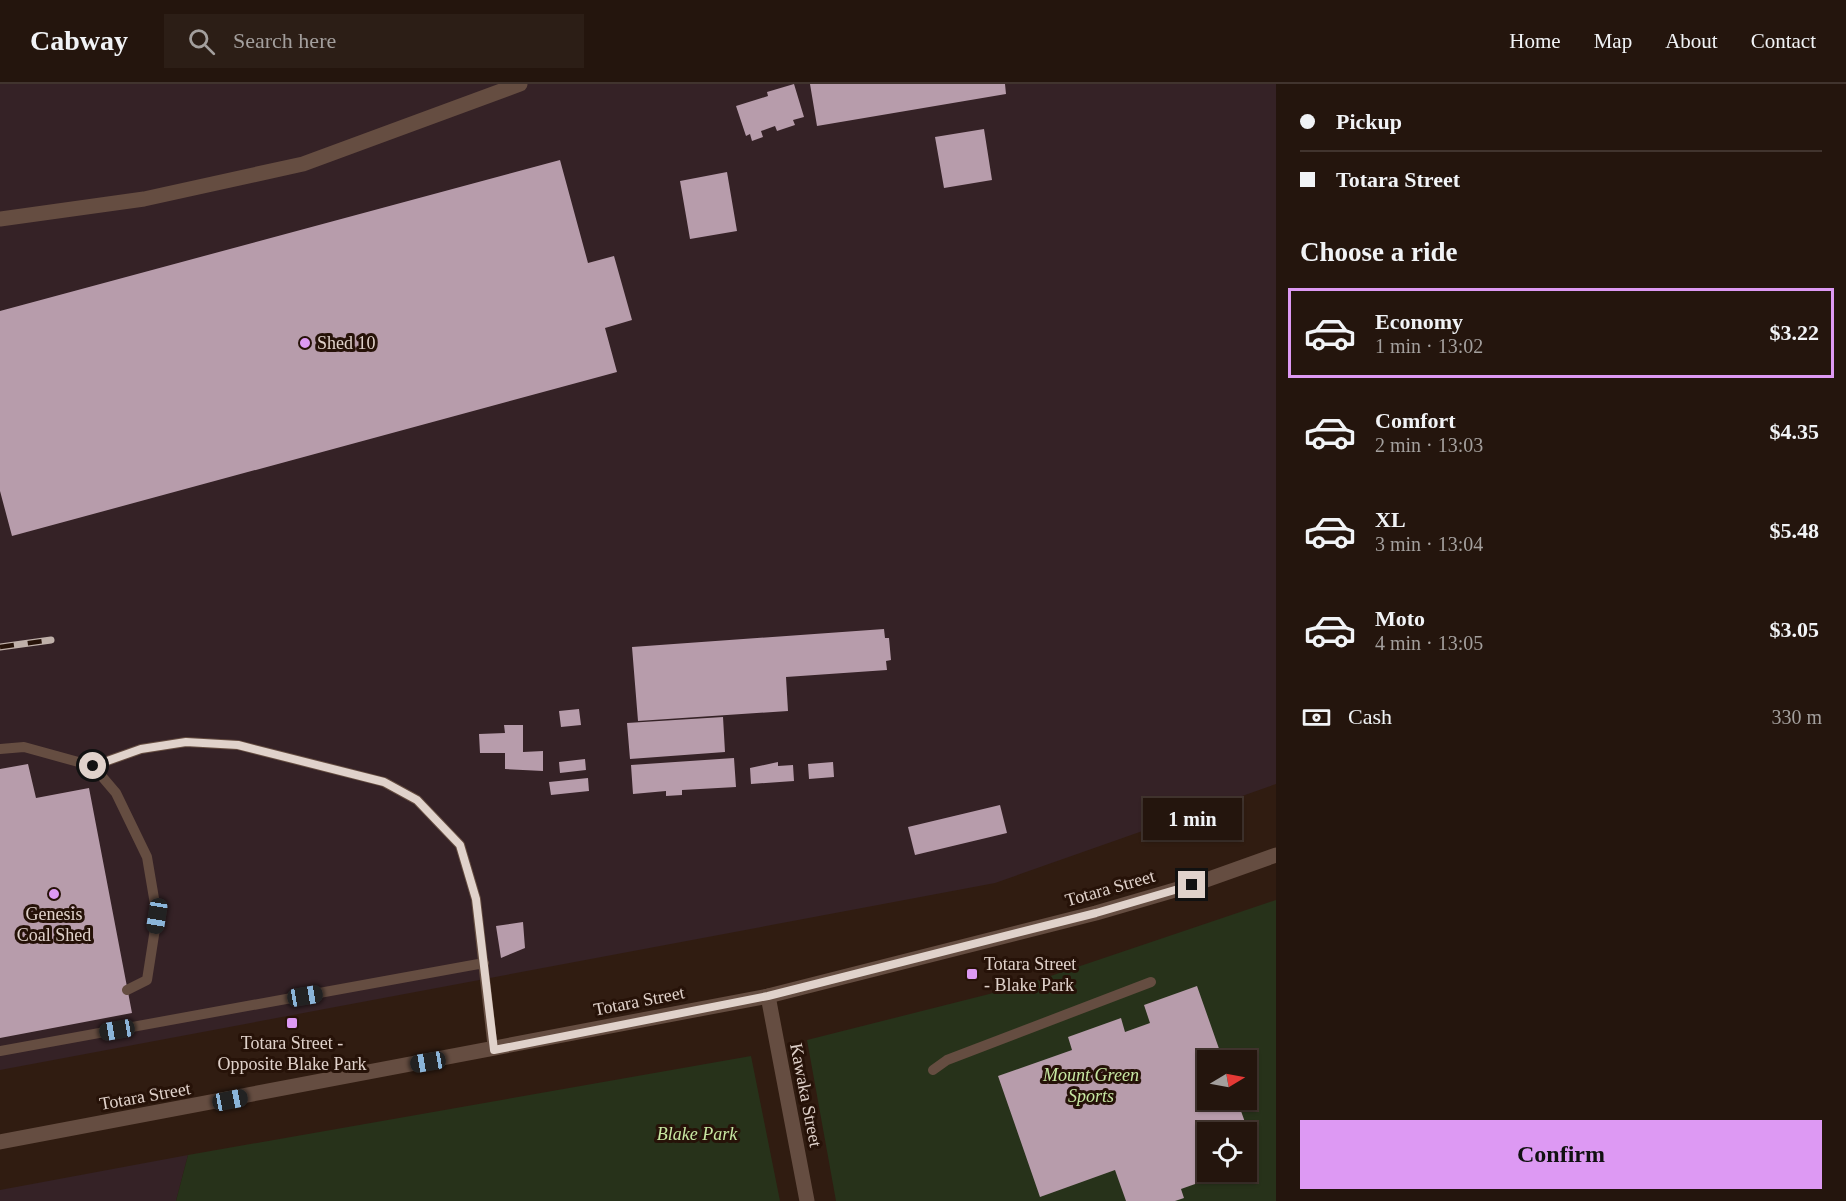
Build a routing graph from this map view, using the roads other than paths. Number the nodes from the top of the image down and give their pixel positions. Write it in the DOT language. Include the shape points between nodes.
graph roads {
  1 [pos="520,84"];
  2 [pos="0,219"];
  3 [pos="0,749"];
  4 [pos="93,766"];
  5 [pos="1276,855"];
  6 [pos="484,963"];
  7 [pos="1151,982"];
  8 [pos="127,990"];
  9 [pos="768,996"];
  10 [pos="494,1050"];
  11 [pos="0,1051"];
  12 [pos="933,1070"];
  13 [pos="0,1142"];
  14 [pos="807,1201"];
  1 -- 2 [label="main road" via="303,164 144,199"];
  3 -- 4 [label="lane" via="24,747"];
  4 -- 6 [label="lane" via="141,749 186,742 238,745 384,782 417,800 460,845 476,899"];
  4 -- 8 [label="lane" via="116,793 147,857 157,916 147,980"];
  5 -- 9 [label="main road, Totara Street" via="1096,913"];
  6 -- 10 [label="lane"];
  6 -- 11 [label="lane"];
  7 -- 12 [label="lane" via="947,1060"];
  9 -- 10 [label="main road, Totara Street"];
  9 -- 14 [label="main road, Kawaka Street"];
  10 -- 13 [label="main road, Totara Street"];
}
